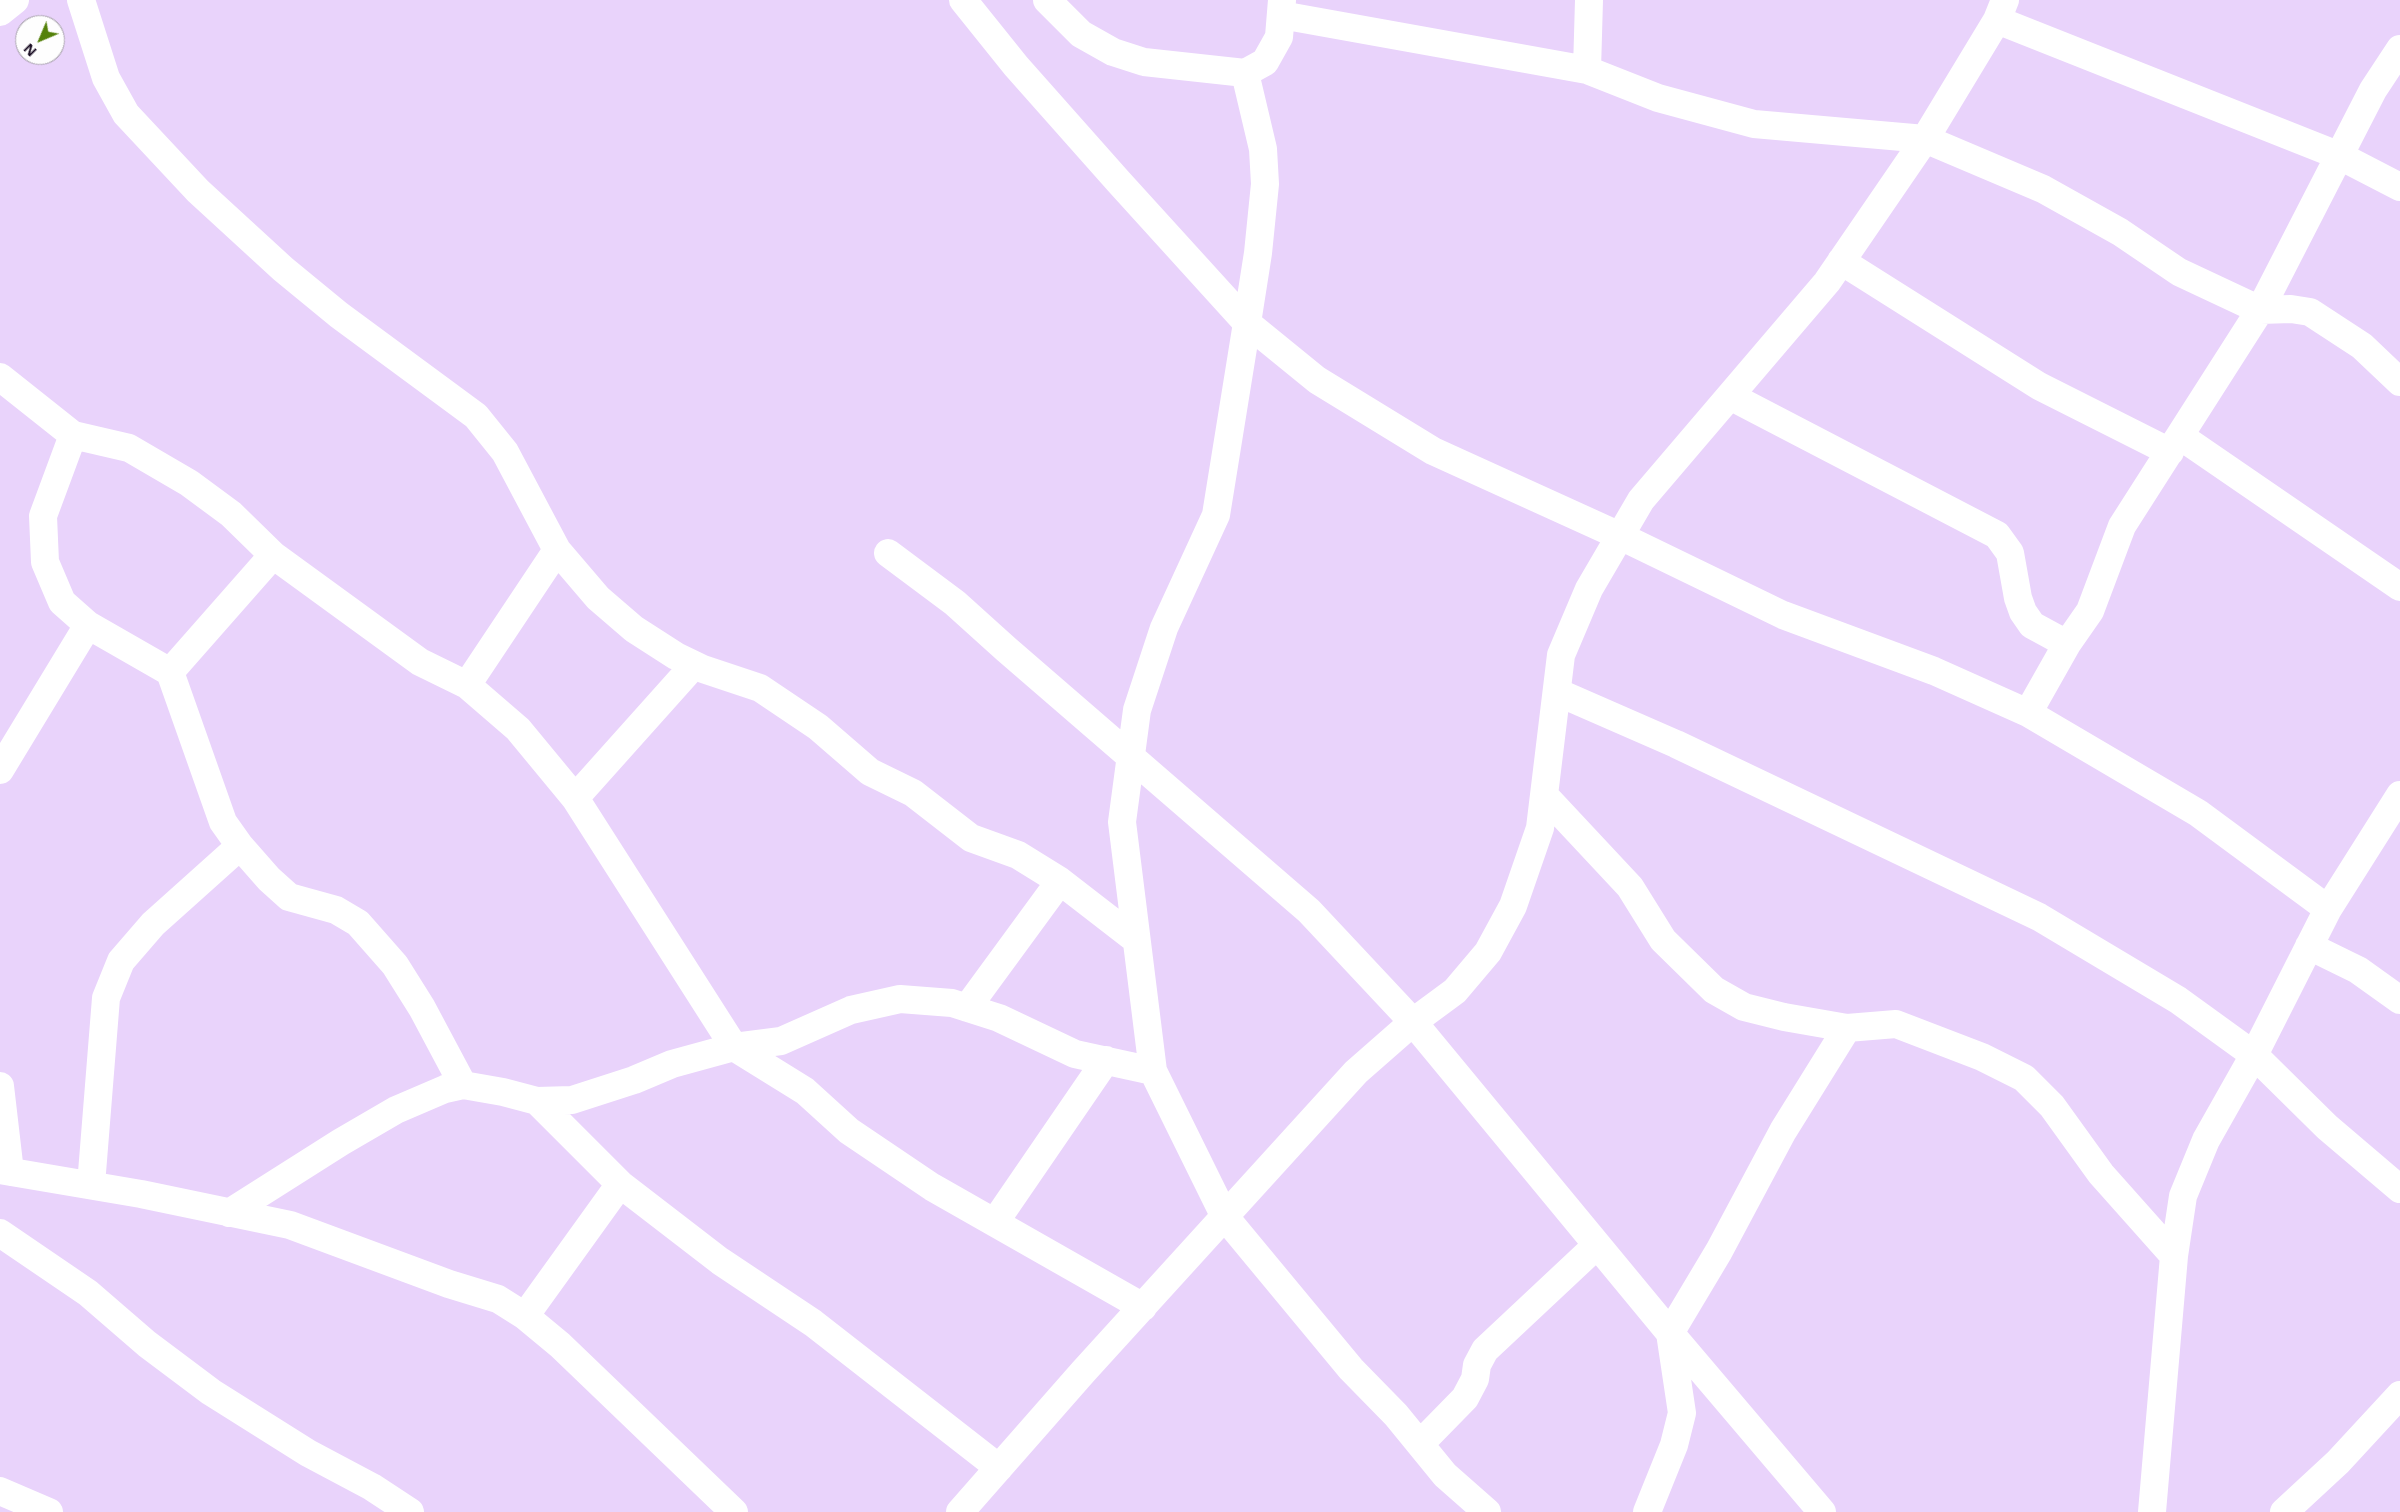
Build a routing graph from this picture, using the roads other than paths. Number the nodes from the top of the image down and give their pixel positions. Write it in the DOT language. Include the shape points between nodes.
graph roads {
  1 [pos="15,0"];
  2 [pos="81,0"];
  3 [pos="963,0"];
  4 [pos="1047,0"];
  5 [pos="1589,0"];
  6 [pos="1281,7"];
  7 [pos="1998,7"];
  8 [pos="0,12"];
  9 [pos="2400,49"];
  10 [pos="1587,70"];
  11 [pos="1245,73"];
  12 [pos="1925,139"];
  13 [pos="2340,156"];
  14 [pos="2400,187"];
  15 [pos="1841,261"];
  16 [pos="2260,310"];
  17 [pos="1247,323"];
  18 [pos="0,376"];
  19 [pos="2400,382"];
  20 [pos="1730,396"];
  21 [pos="73,434"];
  22 [pos="2175,444"];
  23 [pos="1620,536"];
  24 [pos="557,550"];
  25 [pos="888,553"];
  26 [pos="273,556"];
  27 [pos="2400,586"];
  28 [pos="88,626"];
  29 [pos="2068,644"];
  30 [pos="694,665"];
  31 [pos="170,672"];
  32 [pos="467,685"];
  33 [pos="1557,692"];
  34 [pos="2028,713"];
  35 [pos="1131,755"];
  36 [pos="0,770"];
  37 [pos="1544,795"];
  38 [pos="2400,795"];
  39 [pos="575,798"];
  40 [pos="240,846"];
  41 [pos="1060,880"];
  42 [pos="2328,909"];
  43 [pos="1135,939"];
  44 [pos="2309,946"];
  45 [pos="2400,1000"];
  46 [pos="967,1008"];
  47 [pos="1413,1022"];
  48 [pos="1847,1028"];
  49 [pos="734,1048"];
  50 [pos="2254,1054"];
  51 [pos="1106,1060"];
  52 [pos="1153,1071"];
  53 [pos="463,1085"];
  54 [pos="0,1086"];
  55 [pos="537,1101"];
  56 [pos="5,1171"];
  57 [pos="620,1184"];
  58 [pos="91,1185"];
  59 [pos="2400,1190"];
  60 [pos="229,1212"];
  61 [pos="1224,1217"];
  62 [pos="995,1222"];
  63 [pos="0,1233"];
  64 [pos="1598,1245"];
  65 [pos="2174,1256"];
  66 [pos="1143,1307"];
  67 [pos="525,1316"];
  68 [pos="1670,1333"];
  69 [pos="2400,1395"];
  70 [pos="1420,1444"];
  71 [pos="999,1468"];
  72 [pos="0,1492"];
  73 [pos="49,1512"];
  74 [pos="410,1512"];
  75 [pos="734,1512"];
  76 [pos="960,1512"];
  77 [pos="1487,1512"];
  78 [pos="1647,1512"];
  79 [pos="1822,1512"];
  80 [pos="2152,1512"];
  81 [pos="2284,1512"];
  1 -- 8 [label="street"];
  2 -- 24 [label="street" via="106,78 126,114 198,191 283,269 339,315 476,416 505,452"];
  3 -- 17 [label="street" via="1016,66"];
  4 -- 11 [label="street" via="1082,34 1113,52 1144,62"];
  5 -- 10 [label="street"];
  6 -- 10 [label="street"];
  6 -- 11 [label="street" via="1279,37 1265,62"];
  7 -- 12 [label="street"];
  7 -- 13 [label="street"];
  9 -- 13 [label="street" via="2373,90"];
  10 -- 12 [label="street" via="1658,98 1754,124"];
  11 -- 17 [label="street" via="1263,150 1265,184"];
  12 -- 15 [label="street"];
  12 -- 16 [label="street" via="2042,189 2120,232 2179,272"];
  13 -- 14 [label="street"];
  13 -- 16 [label="street"];
  15 -- 20 [label="street" via="1827,282"];
  15 -- 22 [label="street" via="2039,386"];
  16 -- 19 [label="street" via="2310,312 2362,346"];
  16 -- 22 [label="street"];
  17 -- 23 [label="street" via="1317,380 1432,451"];
  17 -- 35 [label="street" via="1216,515 1164,628 1137,710"];
  18 -- 21 [label="street"];
  20 -- 23 [label="street" via="1640,500"];
  20 -- 29 [label="street" via="1996,535 2010,553 2023,612 2032,625"];
  21 -- 26 [label="street" via="129,448 189,483 231,514"];
  21 -- 28 [label="street" via="43,516 44,562 62,602"];
  22 -- 27 [label="street"];
  22 -- 29 [label="street" via="2122,526 2090,611"];
  23 -- 33 [label="street" via="1589,589 1561,656"];
  23 -- 34 [label="street" via="1783,615 1934,671"];
  24 -- 30 [label="street" via="598,598 634,629"];
  24 -- 32 [label="street"];
  25 -- 35 [label="street" via="955,602"];
  26 -- 31 [label="street"];
  26 -- 32 [label="street" via="420,662"];
  28 -- 31 [label="street"];
  28 -- 36 [label="street"];
  29 -- 34 [label="street"];
  30 -- 39 [label="street"];
  30 -- 41 [label="street" via="760,688 818,727 870,772 913,794 971,838 1018,855"];
  31 -- 40 [label="street" via="223,822"];
  32 -- 39 [label="street" via="518,729"];
  33 -- 37 [label="street"];
  33 -- 50 [label="street" via="1676,744 2038,917 2178,1000"];
  34 -- 42 [label="street" via="2198,813"];
  35 -- 43 [label="street" via="1122,822"];
  35 -- 47 [label="street" via="1309,911"];
  37 -- 47 [label="street" via="1540,828 1513,906 1488,952 1455,990"];
  37 -- 48 [label="street" via="1630,887 1663,940 1714,990 1744,1008"];
  38 -- 42 [label="street"];
  39 -- 49 [label="street"];
  40 -- 53 [label="street" via="289,897 336,910 358,923 395,965"];
  40 -- 58 [label="street" via="153,924 121,961 106,998"];
  41 -- 43 [label="street"];
  41 -- 46 [label="street"];
  42 -- 44 [label="street"];
  43 -- 52 [label="street"];
  44 -- 45 [label="street" via="2358,970"];
  44 -- 50 [label="street"];
  46 -- 49 [label="street" via="952,1003 900,999 851,1010 781,1040"];
  46 -- 51 [label="street" via="999,1018 1075,1054"];
  47 -- 61 [label="street" via="1356,1072"];
  47 -- 64 [label="street"];
  48 -- 65 [label="street" via="1896,1024 1982,1057 2024,1078 2052,1106 2101,1174"];
  48 -- 68 [label="street" via="1783,1131 1719,1251"];
  49 -- 55 [label="street" via="672,1064 572,1100"];
  49 -- 62 [label="street" via="805,1090 849,1131 932,1187"];
  50 -- 59 [label="street" via="2327,1127"];
  50 -- 65 [label="street" via="2206,1140 2183,1196"];
  51 -- 52 [label="street"];
  51 -- 62 [label="street"];
  52 -- 61 [label="street"];
  53 -- 55 [label="street"];
  53 -- 60 [label="street" via="445,1089 396,1110"];
  54 -- 56 [label="street"];
  55 -- 57 [label="street"];
  56 -- 58 [label="street"];
  57 -- 67 [label="street"];
  57 -- 71 [label="street" via="720,1261 813,1323"];
  58 -- 60 [label="street"];
  60 -- 67 [label="street" via="290,1225 498,1299"];
  61 -- 66 [label="street"];
  61 -- 70 [label="street" via="1350,1369"];
  62 -- 66 [label="street"];
  63 -- 74 [label="street" via="88,1292 147,1344 211,1392"];
  64 -- 68 [label="street"];
  64 -- 70 [label="street" via="1485,1350 1465,1398"];
  65 -- 80 [label="street"];
  66 -- 71 [label="street"];
  67 -- 75 [label="street" via="560,1345"];
  68 -- 78 [label="street" via="1682,1413 1674,1444"];
  68 -- 79 [label="street"];
  69 -- 81 [label="street" via="2338,1462"];
  70 -- 77 [label="street" via="1445,1475"];
  71 -- 76 [label="street"];
  72 -- 73 [label="street"];
}
